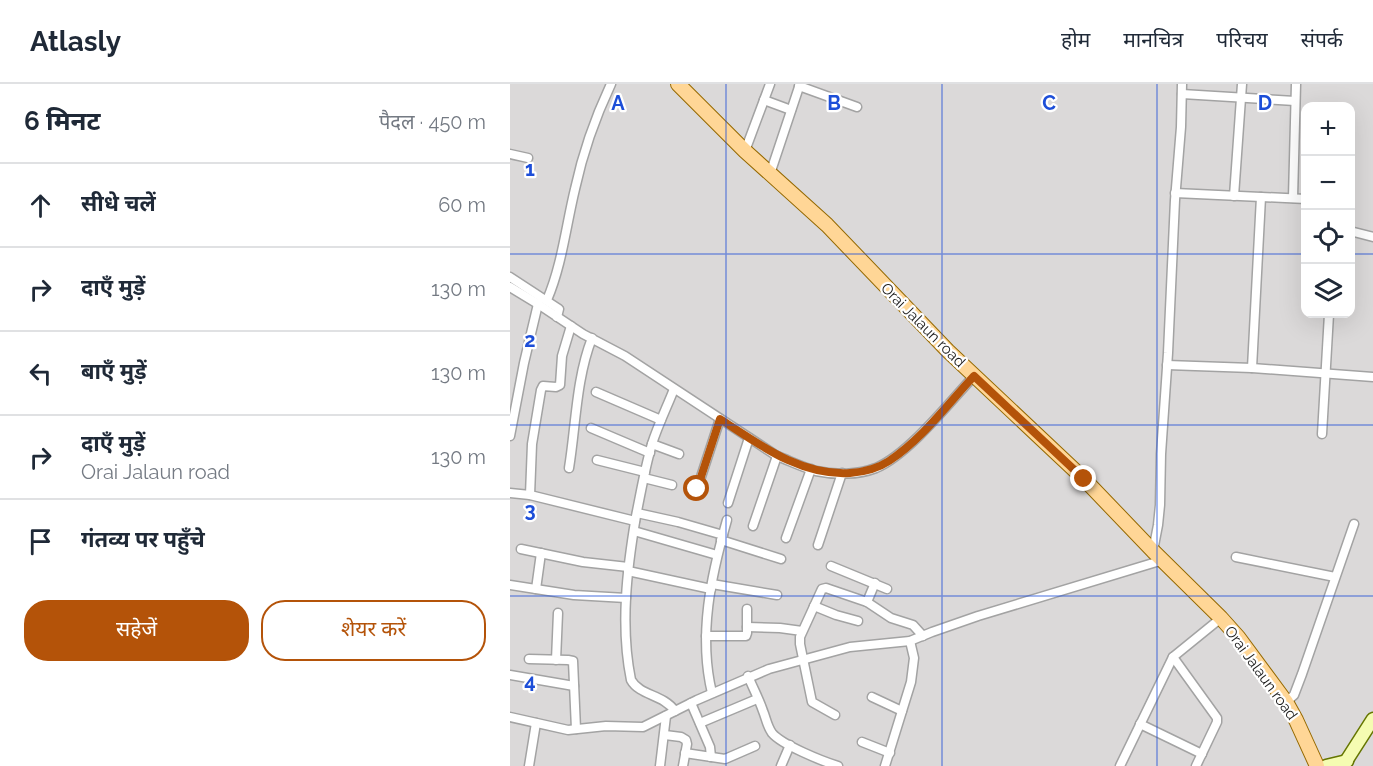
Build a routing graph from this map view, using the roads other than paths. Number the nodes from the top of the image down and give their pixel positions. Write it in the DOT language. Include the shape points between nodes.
graph roads {
  1 [pos="611,84"];
  2 [pos="678,84"];
  3 [pos="770,84"];
  4 [pos="1182,84"];
  5 [pos="1242,84"];
  6 [pos="1296,84"];
  7 [pos="800,85"];
  8 [pos="1182,94"];
  9 [pos="1241,97"];
  10 [pos="764,100"];
  11 [pos="1295,101"];
  12 [pos="857,107"];
  13 [pos="791,110"];
  14 [pos="745,151"];
  15 [pos="510,154"];
  16 [pos="528,158"];
  17 [pos="770,174"];
  18 [pos="1175,193"];
  19 [pos="1234,196"];
  20 [pos="1261,197"];
  21 [pos="1293,198"];
  22 [pos="1301,199"];
  23 [pos="1355,232"];
  24 [pos="1373,237"];
  25 [pos="510,277"];
  26 [pos="510,287"];
  27 [pos="547,300"];
  28 [pos="537,304"];
  29 [pos="559,313"];
  30 [pos="1329,318"];
  31 [pos="572,326"];
  32 [pos="592,338"];
  33 [pos="1167,365"];
  34 [pos="1252,368"];
  35 [pos="1326,373"];
  36 [pos="974,376"];
  37 [pos="1373,377"];
  38 [pos="674,389"];
  39 [pos="596,392"];
  40 [pos="720,419"];
  41 [pos="661,420"];
  42 [pos="591,428"];
  43 [pos="1322,434"];
  44 [pos="510,436"];
  45 [pos="749,438"];
  46 [pos="651,449"];
  47 [pos="679,454"];
  48 [pos="777,456"];
  49 [pos="597,460"];
  50 [pos="569,468"];
  51 [pos="811,469"];
  52 [pos="842,473"];
  53 [pos="645,475"];
  54 [pos="672,485"];
  55 [pos="697,489"];
  56 [pos="510,493"];
  57 [pos="530,495"];
  58 [pos="728,503"];
  59 [pos="636,517"];
  60 [pos="727,520"];
  61 [pos="1354,524"];
  62 [pos="753,526"];
  63 [pos="634,531"];
  64 [pos="722,538"];
  65 [pos="786,538"];
  66 [pos="819,545"];
  67 [pos="521,549"];
  68 [pos="541,553"];
  69 [pos="717,555"];
  70 [pos="1158,555"];
  71 [pos="1236,557"];
  72 [pos="781,559"];
  73 [pos="831,566"];
  74 [pos="628,569"];
  75 [pos="1335,577"];
  76 [pos="875,583"];
  77 [pos="510,585"];
  78 [pos="711,586"];
  79 [pos="536,589"];
  80 [pos="887,589"];
  81 [pos="777,595"];
  82 [pos="626,598"];
  83 [pos="867,602"];
  84 [pos="814,606"];
  85 [pos="747,609"];
  86 [pos="558,613"];
  87 [pos="1221,618"];
  88 [pos="858,621"];
  89 [pos="747,627"];
  90 [pos="802,631"];
  91 [pos="706,636"];
  92 [pos="923,636"];
  93 [pos="910,641"];
  94 [pos="1173,657"];
  95 [pos="529,659"];
  96 [pos="803,659"];
  97 [pos="556,660"];
  98 [pos="510,675"];
  99 [pos="748,676"];
  100 [pos="574,686"];
  101 [pos="712,693"];
  102 [pos="872,697"];
  103 [pos="758,699"];
  104 [pos="1286,702"];
  105 [pos="691,703"];
  106 [pos="675,711"];
  107 [pos="903,711"];
  108 [pos="835,715"];
  109 [pos="666,716"];
  110 [pos="510,717"];
  111 [pos="1373,719"];
  112 [pos="536,723"];
  113 [pos="700,723"];
  114 [pos="1140,724"];
  115 [pos="576,729"];
  116 [pos="665,735"];
  117 [pos="862,742"];
  118 [pos="790,745"];
  119 [pos="755,746"];
  120 [pos="685,753"];
  121 [pos="890,753"];
  122 [pos="1202,754"];
  123 [pos="711,757"];
  124 [pos="725,762"];
  125 [pos="1345,763"];
  126 [pos="529,766"];
  127 [pos="660,766"];
  128 [pos="683,766"];
  129 [pos="782,766"];
  130 [pos="838,766"];
  131 [pos="885,766"];
  132 [pos="1120,766"];
  133 [pos="1196,766"];
  134 [pos="1317,766"];
  135 [pos="1326,766"];
  1 -- 27 [label="street" via="584,153"];
  2 -- 14 [label="main road, Orai Jalaun road"];
  3 -- 10 [label="street"];
  4 -- 8 [label="street"];
  5 -- 9 [label="street"];
  6 -- 11 [label="street"];
  7 -- 12 [label="street"];
  7 -- 13 [label="street"];
  8 -- 9 [label="street"];
  8 -- 18 [label="street"];
  9 -- 11 [label="street"];
  9 -- 19 [label="street"];
  10 -- 13 [label="street"];
  10 -- 14 [label="street"];
  11 -- 21 [label="street"];
  13 -- 17 [label="street"];
  14 -- 17 [label="main road, Orai Jalaun road"];
  15 -- 16 [label="street"];
  17 -- 36 [label="main road, Orai Jalaun road" via="826,225"];
  18 -- 19 [label="street"];
  18 -- 33 [label="street"];
  19 -- 20 [label="street"];
  20 -- 21 [label="street"];
  20 -- 34 [label="street"];
  21 -- 22 [label="street"];
  23 -- 24 [label="street"];
  25 -- 27 [label="street"];
  26 -- 28 [label="street"];
  27 -- 29 [label="street"];
  28 -- 29 [label="street"];
  28 -- 44 [label="street"];
  29 -- 31 [label="street"];
  30 -- 35 [label="street"];
  31 -- 32 [label="street"];
  31 -- 57 [label="street" via="562,356 560,385 543,386 541,390 532,444"];
  32 -- 38 [label="street"];
  32 -- 50 [label="street" via="582,370"];
  33 -- 34 [label="street"];
  33 -- 70 [label="street"];
  34 -- 35 [label="street"];
  35 -- 37 [label="street"];
  35 -- 43 [label="street"];
  36 -- 52 [label="street" via="929,426 889,461 876,468"];
  36 -- 70 [label="main road, Orai Jalaun road"];
  38 -- 40 [label="street"];
  38 -- 41 [label="street"];
  39 -- 41 [label="street"];
  40 -- 45 [label="street"];
  40 -- 55 [label="street"];
  41 -- 46 [label="street"];
  42 -- 46 [label="street"];
  45 -- 48 [label="street"];
  45 -- 58 [label="street"];
  46 -- 47 [label="street"];
  46 -- 53 [label="street"];
  48 -- 51 [label="street"];
  48 -- 62 [label="street"];
  49 -- 53 [label="street"];
  51 -- 52 [label="street"];
  51 -- 65 [label="street"];
  52 -- 66 [label="street"];
  53 -- 54 [label="street"];
  53 -- 59 [label="street"];
  56 -- 57 [label="street"];
  57 -- 59 [label="street"];
  59 -- 63 [label="street"];
  59 -- 64 [label="street" via="678,522"];
  60 -- 64 [label="street"];
  61 -- 75 [label="street"];
  63 -- 69 [label="street"];
  63 -- 74 [label="street"];
  64 -- 69 [label="street"];
  64 -- 72 [label="street"];
  67 -- 68 [label="street"];
  68 -- 74 [label="street"];
  68 -- 79 [label="street"];
  69 -- 78 [label="street"];
  70 -- 87 [label="main road, Orai Jalaun road"];
  70 -- 92 [label="street"];
  71 -- 75 [label="street"];
  73 -- 76 [label="street"];
  74 -- 78 [label="street"];
  74 -- 82 [label="street"];
  75 -- 104 [label="street" via="1302,674"];
  76 -- 80 [label="street"];
  76 -- 83 [label="street"];
  77 -- 79 [label="street"];
  78 -- 81 [label="street"];
  78 -- 91 [label="street"];
  79 -- 82 [label="street"];
  82 -- 106 [label="street" via="631,680 638,689 662,699"];
  83 -- 84 [label="street" via="824,588"];
  83 -- 92 [label="street" via="891,618 913,625"];
  84 -- 88 [label="street"];
  84 -- 90 [label="street"];
  85 -- 89 [label="street"];
  86 -- 97 [label="street"];
  87 -- 94 [label="street"];
  87 -- 104 [label="main road, Orai Jalaun road"];
  89 -- 90 [label="street"];
  89 -- 91 [label="street" via="744,637"];
  90 -- 96 [label="street"];
  91 -- 101 [label="street" via="706,666"];
  92 -- 93 [label="street"];
  93 -- 96 [label="street" via="850,647"];
  93 -- 107 [label="street" via="914,667"];
  94 -- 114 [label="street"];
  94 -- 122 [label="street" via="1217,718"];
  95 -- 97 [label="street"];
  96 -- 99 [label="street"];
  96 -- 108 [label="street" via="812,702"];
  97 -- 100 [label="street" via="573,662"];
  98 -- 100 [label="street"];
  99 -- 101 [label="street"];
  99 -- 103 [label="street"];
  100 -- 115 [label="street"];
  101 -- 105 [label="street"];
  102 -- 107 [label="street"];
  103 -- 113 [label="street"];
  103 -- 118 [label="street" via="771,731"];
  104 -- 134 [label="main road, Orai Jalaun road"];
  105 -- 106 [label="street"];
  105 -- 113 [label="street"];
  106 -- 109 [label="street"];
  107 -- 121 [label="street"];
  109 -- 115 [label="street" via="643,727"];
  109 -- 116 [label="street"];
  110 -- 112 [label="street"];
  111 -- 125 [label="street"];
  112 -- 115 [label="street"];
  112 -- 126 [label="street"];
  113 -- 123 [label="street"];
  114 -- 122 [label="street"];
  114 -- 132 [label="street"];
  116 -- 120 [label="street" via="684,738"];
  116 -- 127 [label="street"];
  117 -- 121 [label="street"];
  118 -- 129 [label="street"];
  118 -- 130 [label="street"];
  119 -- 124 [label="street"];
  120 -- 123 [label="street"];
  120 -- 128 [label="street"];
  121 -- 131 [label="street"];
  122 -- 133 [label="street"];
  123 -- 124 [label="street"];
  125 -- 135 [label="street"];
}
